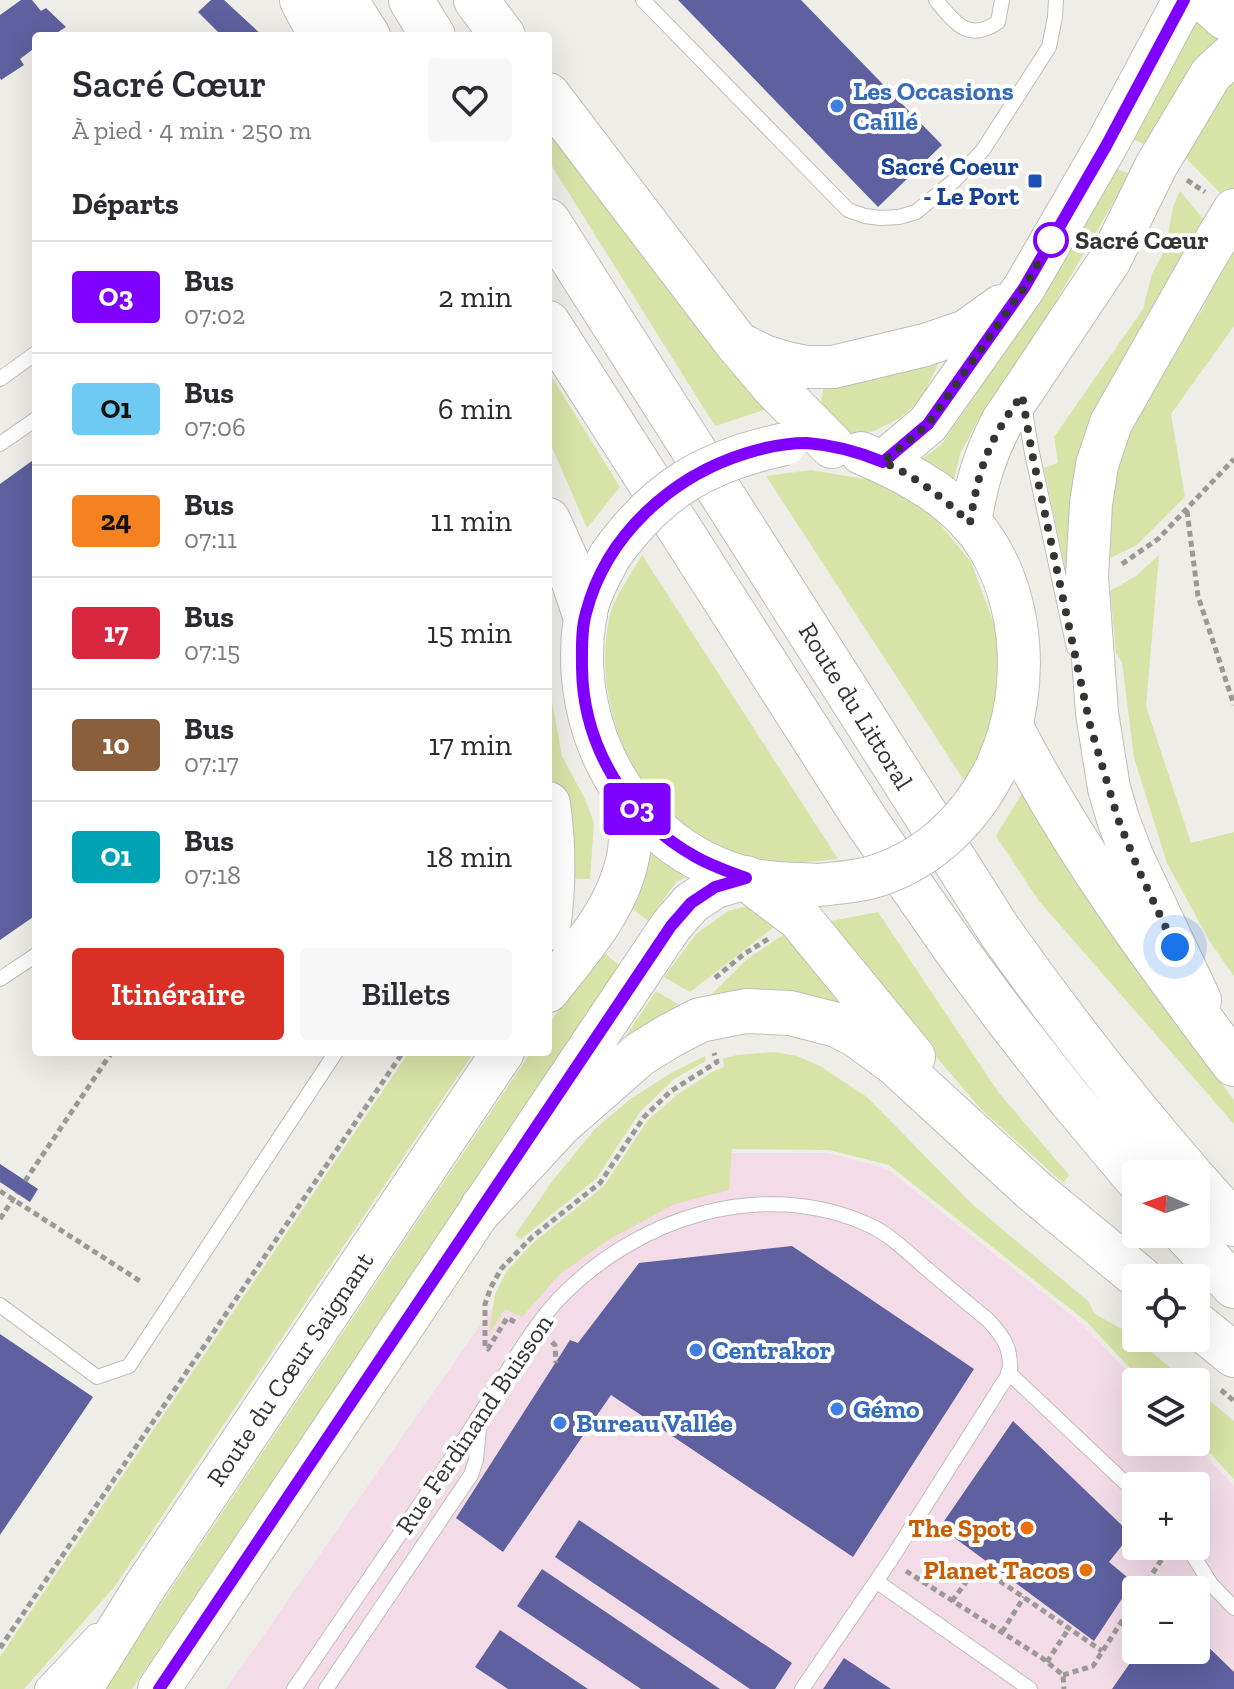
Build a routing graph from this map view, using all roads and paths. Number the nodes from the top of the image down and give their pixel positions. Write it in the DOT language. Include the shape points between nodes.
graph roads {
  1 [pos="302,0"];
  2 [pos="345,0"];
  3 [pos="411,0"];
  4 [pos="476,0"];
  5 [pos="643,0"];
  6 [pos="936,0"];
  7 [pos="1002,0"];
  8 [pos="1056,0"];
  9 [pos="1184,0"];
  10 [pos="1204,0"];
  11 [pos="1234,22"];
  12 [pos="319,32"];
  13 [pos="365,32"];
  14 [pos="431,32"];
  15 [pos="500,32"];
  16 [pos="1234,53"];
  17 [pos="552,100"];
  18 [pos="1234,210"];
  19 [pos="552,227"];
  20 [pos="1024,288"];
  21 [pos="552,329"];
  22 [pos="736,342"];
  23 [pos="32,356"];
  24 [pos="0,379"];
  25 [pos="1022,395"];
  26 [pos="32,422"];
  27 [pos="0,444"];
  28 [pos="832,446"];
  29 [pos="1234,459"];
  30 [pos="883,462"];
  31 [pos="1187,510"];
  32 [pos="970,523"];
  33 [pos="552,529"];
  34 [pos="1087,577"];
  35 [pos="585,615"];
  36 [pos="1234,705"];
  37 [pos="1012,729"];
  38 [pos="1109,788"];
  39 [pos="629,800"];
  40 [pos="552,848"];
  41 [pos="746,878"];
  42 [pos="552,900"];
  43 [pos="810,902"];
  44 [pos="32,958"];
  45 [pos="0,979"];
  46 [pos="552,986"];
  47 [pos="700,1020"];
  48 [pos="109,1056"];
  49 [pos="333,1056"];
  50 [pos="400,1056"];
  51 [pos="500,1056"];
  52 [pos="1229,1058"];
  53 [pos="973,1133"];
  54 [pos="1178,1160"];
  55 [pos="1122,1161"];
  56 [pos="25,1181"];
  57 [pos="0,1191"];
  58 [pos="17,1193"];
  59 [pos="1210,1197"];
  60 [pos="12,1200"];
  61 [pos="482,1208"];
  62 [pos="0,1219"];
  63 [pos="1234,1224"];
  64 [pos="1199,1248"];
  65 [pos="1123,1264"];
  66 [pos="143,1283"];
  67 [pos="1234,1286"];
  68 [pos="0,1305"];
  69 [pos="533,1331"];
  70 [pos="1210,1335"];
  71 [pos="1234,1355"];
  72 [pos="556,1363"];
  73 [pos="1008,1372"];
  74 [pos="480,1415"];
  75 [pos="1122,1480"];
  76 [pos="1196,1560"];
  77 [pos="898,1566"];
  78 [pos="876,1581"];
  79 [pos="144,1588"];
  80 [pos="1024,1597"];
  81 [pos="952,1601"];
  82 [pos="1234,1608"];
  83 [pos="1122,1620"];
  84 [pos="1069,1628"];
  85 [pos="1002,1632"];
  86 [pos="0,1648"];
  87 [pos="1102,1651"];
  88 [pos="1047,1662"];
  89 [pos="180,1670"];
  90 [pos="1063,1675"];
  91 [pos="48,1689"];
  92 [pos="81,1689"];
  93 [pos="159,1689"];
  94 [pos="294,1689"];
  95 [pos="326,1689"];
  96 [pos="802,1689"];
  97 [pos="1030,1689"];
  98 [pos="1064,1689"];
  1 -- 12 [label="highway"];
  2 -- 13 [label="highway"];
  3 -- 14 [label="highway"];
  4 -- 15 [label="highway"];
  5 -- 8 [label="lane" via="848,210 881,218 916,212 983,150 1049,47"];
  6 -- 7 [label="lane" via="955,23 977,31 998,22"];
  9 -- 20 [label="main road"];
  10 -- 11 [label="main road"];
  16 -- 25 [label="main road" via="1211,74 1156,166 1110,260"];
  17 -- 22 [label="highway"];
  18 -- 34 [label="main road" via="1111,423 1097,465"];
  19 -- 54 [label="highway, Route du Littoral" via="999,930 1047,999"];
  20 -- 22 [label="main road" via="966,331 843,365 806,367"];
  20 -- 30 [label="main road" via="928,424"];
  21 -- 55 [label="highway, Route du Littoral" via="867,822 1004,1015"];
  22 -- 28 [label="highway"];
  23 -- 24 [label="lane"];
  25 -- 32 [label="main road" via="988,448"];
  25 -- 38 [label="lane" via="1079,676"];
  26 -- 27 [label="lane"];
  28 -- 30 [label="main road"];
  28 -- 35 [label="main road, bridge" via="785,444 735,457 691,477 653,504 622,539"];
  29 -- 31 [label="path"];
  30 -- 32 [label="main road" via="931,489"];
  31 -- 34 [label="path" via="1124,563"];
  31 -- 36 [label="path" via="1198,596"];
  32 -- 37 [label="main road" via="1002,577 1015,622 1019,671"];
  33 -- 35 [label="highway"];
  34 -- 38 [label="main road" via="1097,713"];
  35 -- 39 [label="main road" via="586,706 603,758"];
  37 -- 43 [label="main road, bridge" via="984,791 932,847"];
  37 -- 52 [label="highway" via="1102,881"];
  38 -- 52 [label="main road" via="1132,856"];
  39 -- 41 [label="main road" via="680,847"];
  39 -- 46 [label="main road" via="629,853 618,890"];
  40 -- 42 [label="highway"];
  41 -- 43 [label="highway"];
  41 -- 61 [label="main road" via="715,887 681,913"];
  43 -- 47 [label="path" via="688,1002"];
  43 -- 53 [label="highway" via="877,1012"];
  44 -- 45 [label="lane"];
  47 -- 53 [label="highway" via="771,1011 837,1025 896,1064"];
  47 -- 61 [label="highway" via="640,1054 581,1104"];
  47 -- 69 [label="path" via="717,1062 671,1091 644,1117 600,1183 532,1237 491,1287 485,1304 485,1347 507,1318"];
  48 -- 56 [label="path"];
  49 -- 68 [label="lane" via="129,1366 97,1377"];
  50 -- 86 [label="path"];
  51 -- 79 [label="main road, Route du Cœur Saignant"];
  53 -- 65 [label="highway"];
  57 -- 60 [label="path"];
  58 -- 60 [label="path"];
  59 -- 63 [label="highway"];
  60 -- 62 [label="path"];
  60 -- 66 [label="path"];
  61 -- 89 [label="main road"];
  64 -- 67 [label="highway"];
  69 -- 72 [label="path" via="555,1345"];
  69 -- 73 [label="lane, Rue Ferdinand Buisson" via="555,1303 597,1267 680,1219 731,1207 812,1207 873,1227 987,1319 1007,1344"];
  69 -- 74 [label="lane, Rue Ferdinand Buisson"];
  70 -- 71 [label="highway"];
  73 -- 75 [label="lane"];
  73 -- 78 [label="lane"];
  74 -- 94 [label="lane, Rue Ferdinand Buisson"];
  74 -- 95 [label="lane" via="471,1475"];
  76 -- 82 [label="lane"];
  77 -- 81 [label="path"];
  78 -- 96 [label="lane"];
  78 -- 97 [label="lane"];
  79 -- 91 [label="street"];
  79 -- 92 [label="main road, Route du Cœur Saignant"];
  80 -- 81 [label="path" via="978,1566"];
  80 -- 84 [label="path"];
  80 -- 85 [label="path"];
  81 -- 85 [label="path"];
  83 -- 87 [label="path"];
  84 -- 87 [label="path"];
  84 -- 88 [label="path"];
  85 -- 88 [label="path"];
  87 -- 90 [label="path" via="1093,1666"];
  88 -- 90 [label="path"];
  89 -- 93 [label="main road"];
  90 -- 98 [label="path"];
}
